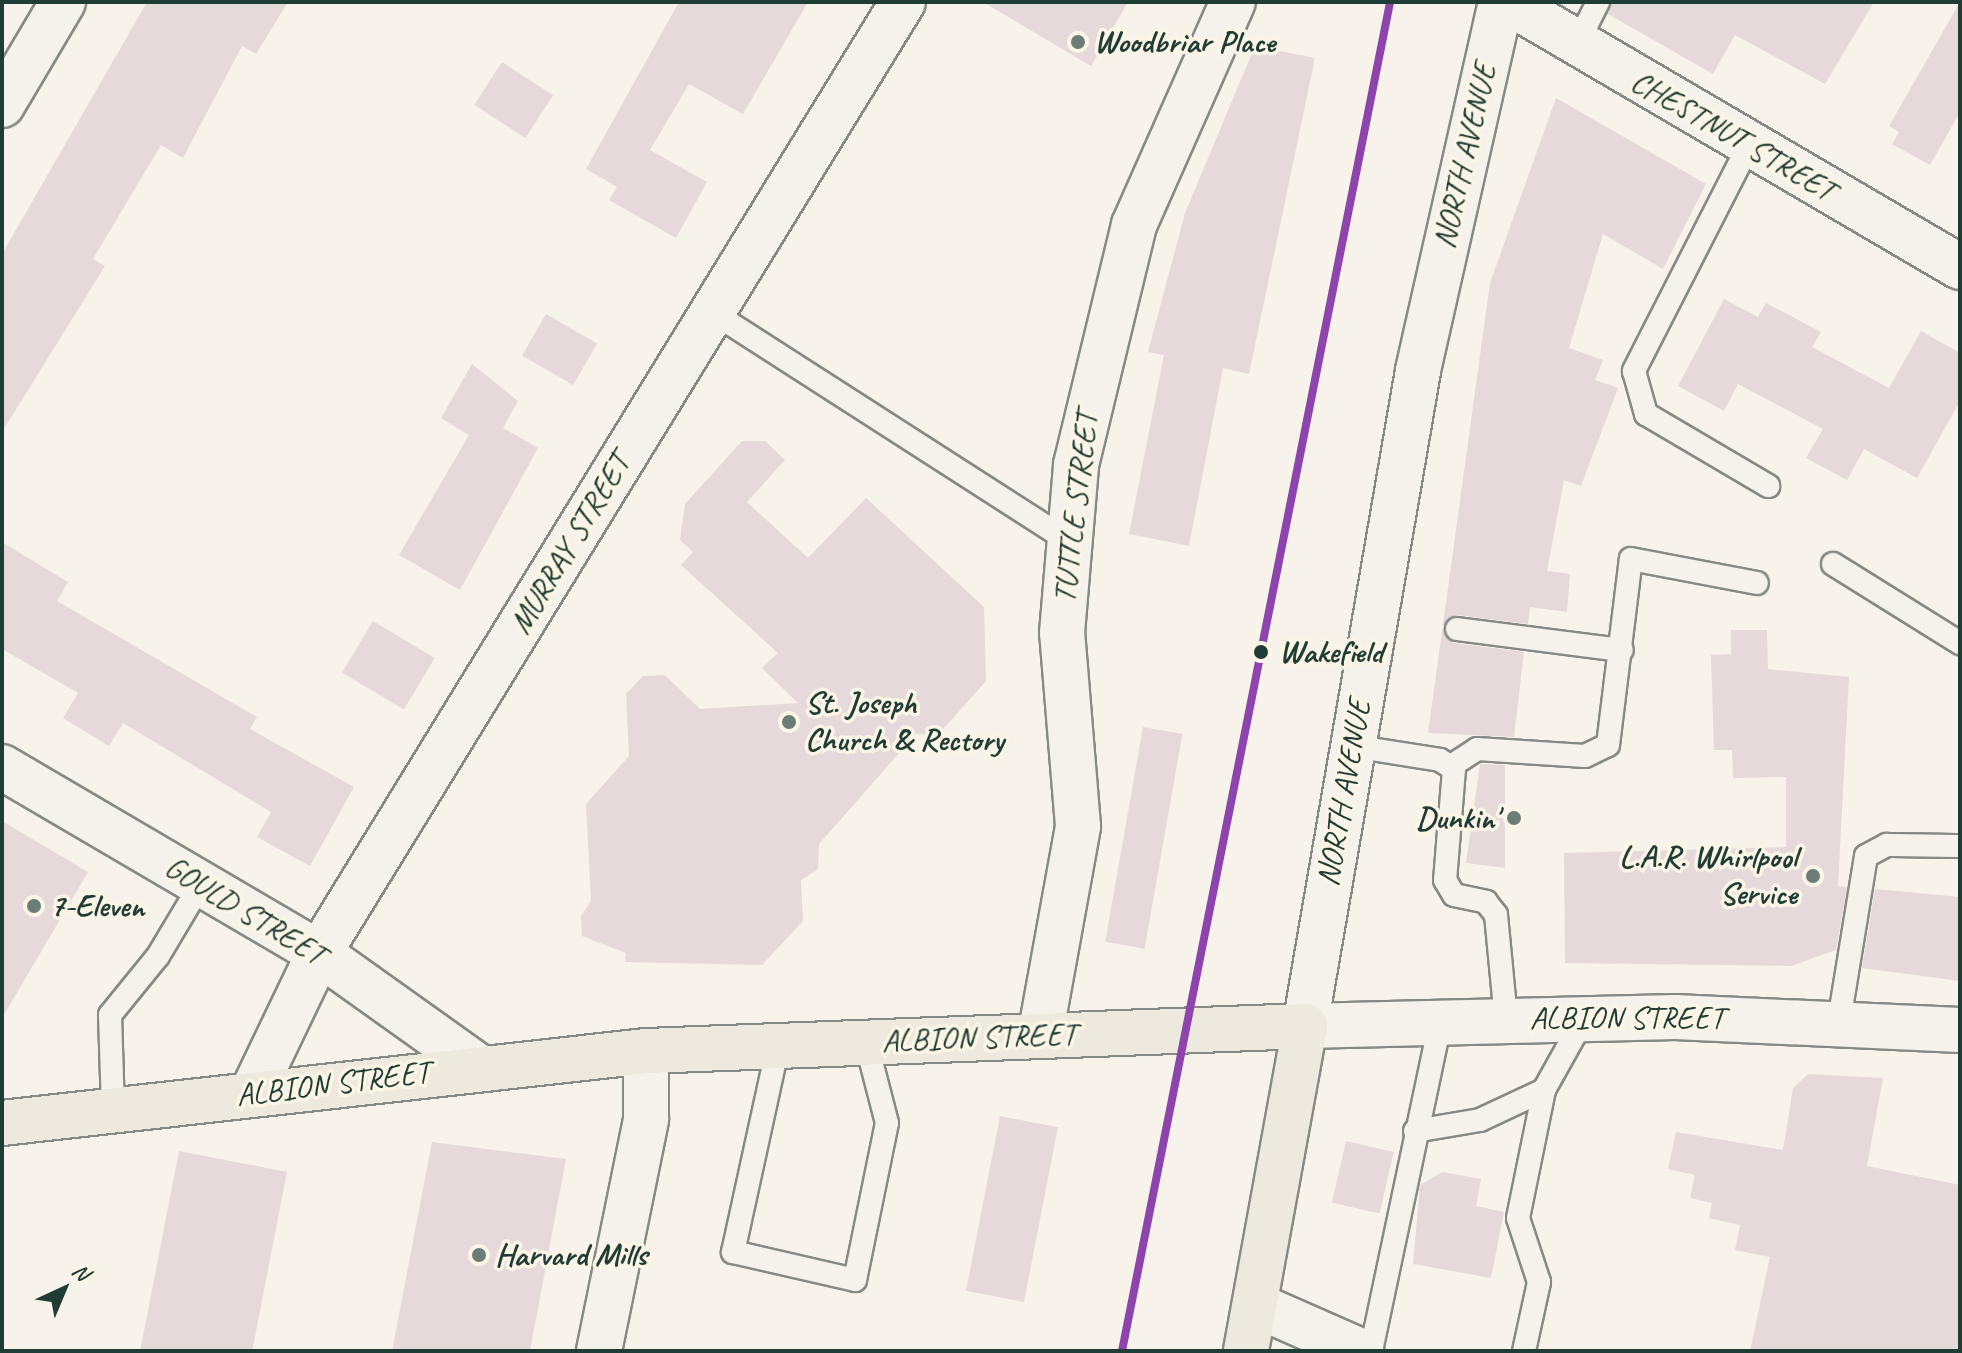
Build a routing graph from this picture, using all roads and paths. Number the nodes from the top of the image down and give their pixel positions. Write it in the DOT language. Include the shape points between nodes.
graph roads {
  1 [pos="63,2"];
  2 [pos="903,2"];
  3 [pos="1233,2"];
  4 [pos="1501,2"];
  5 [pos="1508,2"];
  6 [pos="1598,2"];
  7 [pos="1576,46"];
  8 [pos="2,105"];
  9 [pos="1749,145"];
  10 [pos="1960,267"];
  11 [pos="712,312"];
  12 [pos="1768,486"];
  13 [pos="1066,539"];
  14 [pos="1833,564"];
  15 [pos="1757,583"];
  16 [pos="1457,629"];
  17 [pos="1960,643"];
  18 [pos="1622,650"];
  19 [pos="1352,746"];
  20 [pos="1451,766"];
  21 [pos="2,767"];
  22 [pos="1960,846"];
  23 [pos="201,884"];
  24 [pos="319,953"];
  25 [pos="1506,1018"];
  26 [pos="1584,1018"];
  27 [pos="1441,1020"];
  28 [pos="1839,1021"];
  29 [pos="1305,1026"];
  30 [pos="1960,1030"];
  31 [pos="1040,1036"];
  32 [pos="866,1042"];
  33 [pos="778,1046"];
  34 [pos="646,1051"];
  35 [pos="480,1068"];
  36 [pos="1544,1090"];
  37 [pos="252,1093"];
  38 [pos="113,1110"];
  39 [pos="2,1123"];
  40 [pos="1415,1131"];
  41 [pos="1256,1305"];
  42 [pos="599,1351"];
  43 [pos="1246,1351"];
  44 [pos="1361,1351"];
  45 [pos="1371,1351"];
  46 [pos="1524,1351"];
  1 -- 8 [label="street"];
  2 -- 11 [label="street, MURRAY STREET"];
  3 -- 13 [label="street, TUTTLE STREET" via="1165,146 1114,288"];
  4 -- 19 [label="street, NORTH AVENUE" via="1418,371"];
  5 -- 7 [label="street, CHESTNUT STREET"];
  6 -- 7 [label="lane"];
  7 -- 9 [label="street, CHESTNUT STREET"];
  9 -- 10 [label="street, CHESTNUT STREET"];
  9 -- 12 [label="lane" via="1634,371 1646,414"];
  11 -- 13 [label="lane"];
  11 -- 24 [label="street, MURRAY STREET"];
  13 -- 31 [label="street, TUTTLE STREET" via="1062,633 1078,826"];
  14 -- 17 [label="lane"];
  15 -- 18 [label="lane" via="1631,559"];
  16 -- 18 [label="lane"];
  18 -- 20 [label="lane" via="1614,731 1604,749 1585,756 1477,749"];
  19 -- 20 [label="lane"];
  19 -- 29 [label="street, NORTH AVENUE"];
  20 -- 25 [label="lane" via="1457,783 1445,880 1454,895 1486,902 1496,915"];
  21 -- 23 [label="street, GOULD STREET"];
  22 -- 28 [label="lane" via="1887,845 1866,856"];
  23 -- 24 [label="street, GOULD STREET"];
  23 -- 38 [label="lane" via="158,956 110,1015"];
  24 -- 35 [label="street, GOULD STREET"];
  24 -- 37 [label="street, MURRAY STREET"];
  25 -- 26 [label="street, ALBION STREET"];
  25 -- 27 [label="street, ALBION STREET"];
  26 -- 28 [label="street, ALBION STREET"];
  26 -- 36 [label="lane"];
  27 -- 29 [label="street, ALBION STREET"];
  27 -- 40 [label="lane"];
  28 -- 30 [label="street, ALBION STREET"];
  29 -- 31 [label="main road, ALBION STREET"];
  29 -- 41 [label="main road, NORTH AVENUE"];
  31 -- 32 [label="main road, ALBION STREET"];
  32 -- 33 [label="main road, ALBION STREET"];
  32 -- 33 [label="lane" via="887,1123 855,1280 733,1252"];
  33 -- 34 [label="main road, ALBION STREET"];
  34 -- 35 [label="main road, ALBION STREET"];
  34 -- 42 [label="street" via="646,1119"];
  35 -- 37 [label="main road, ALBION STREET"];
  36 -- 40 [label="lane" via="1480,1120"];
  36 -- 46 [label="lane" via="1518,1218 1539,1282"];
  37 -- 38 [label="main road, ALBION STREET"];
  38 -- 39 [label="main road, ALBION STREET"];
  40 -- 45 [label="lane"];
  41 -- 43 [label="main road, NORTH AVENUE"];
  41 -- 44 [label="street"];
}
